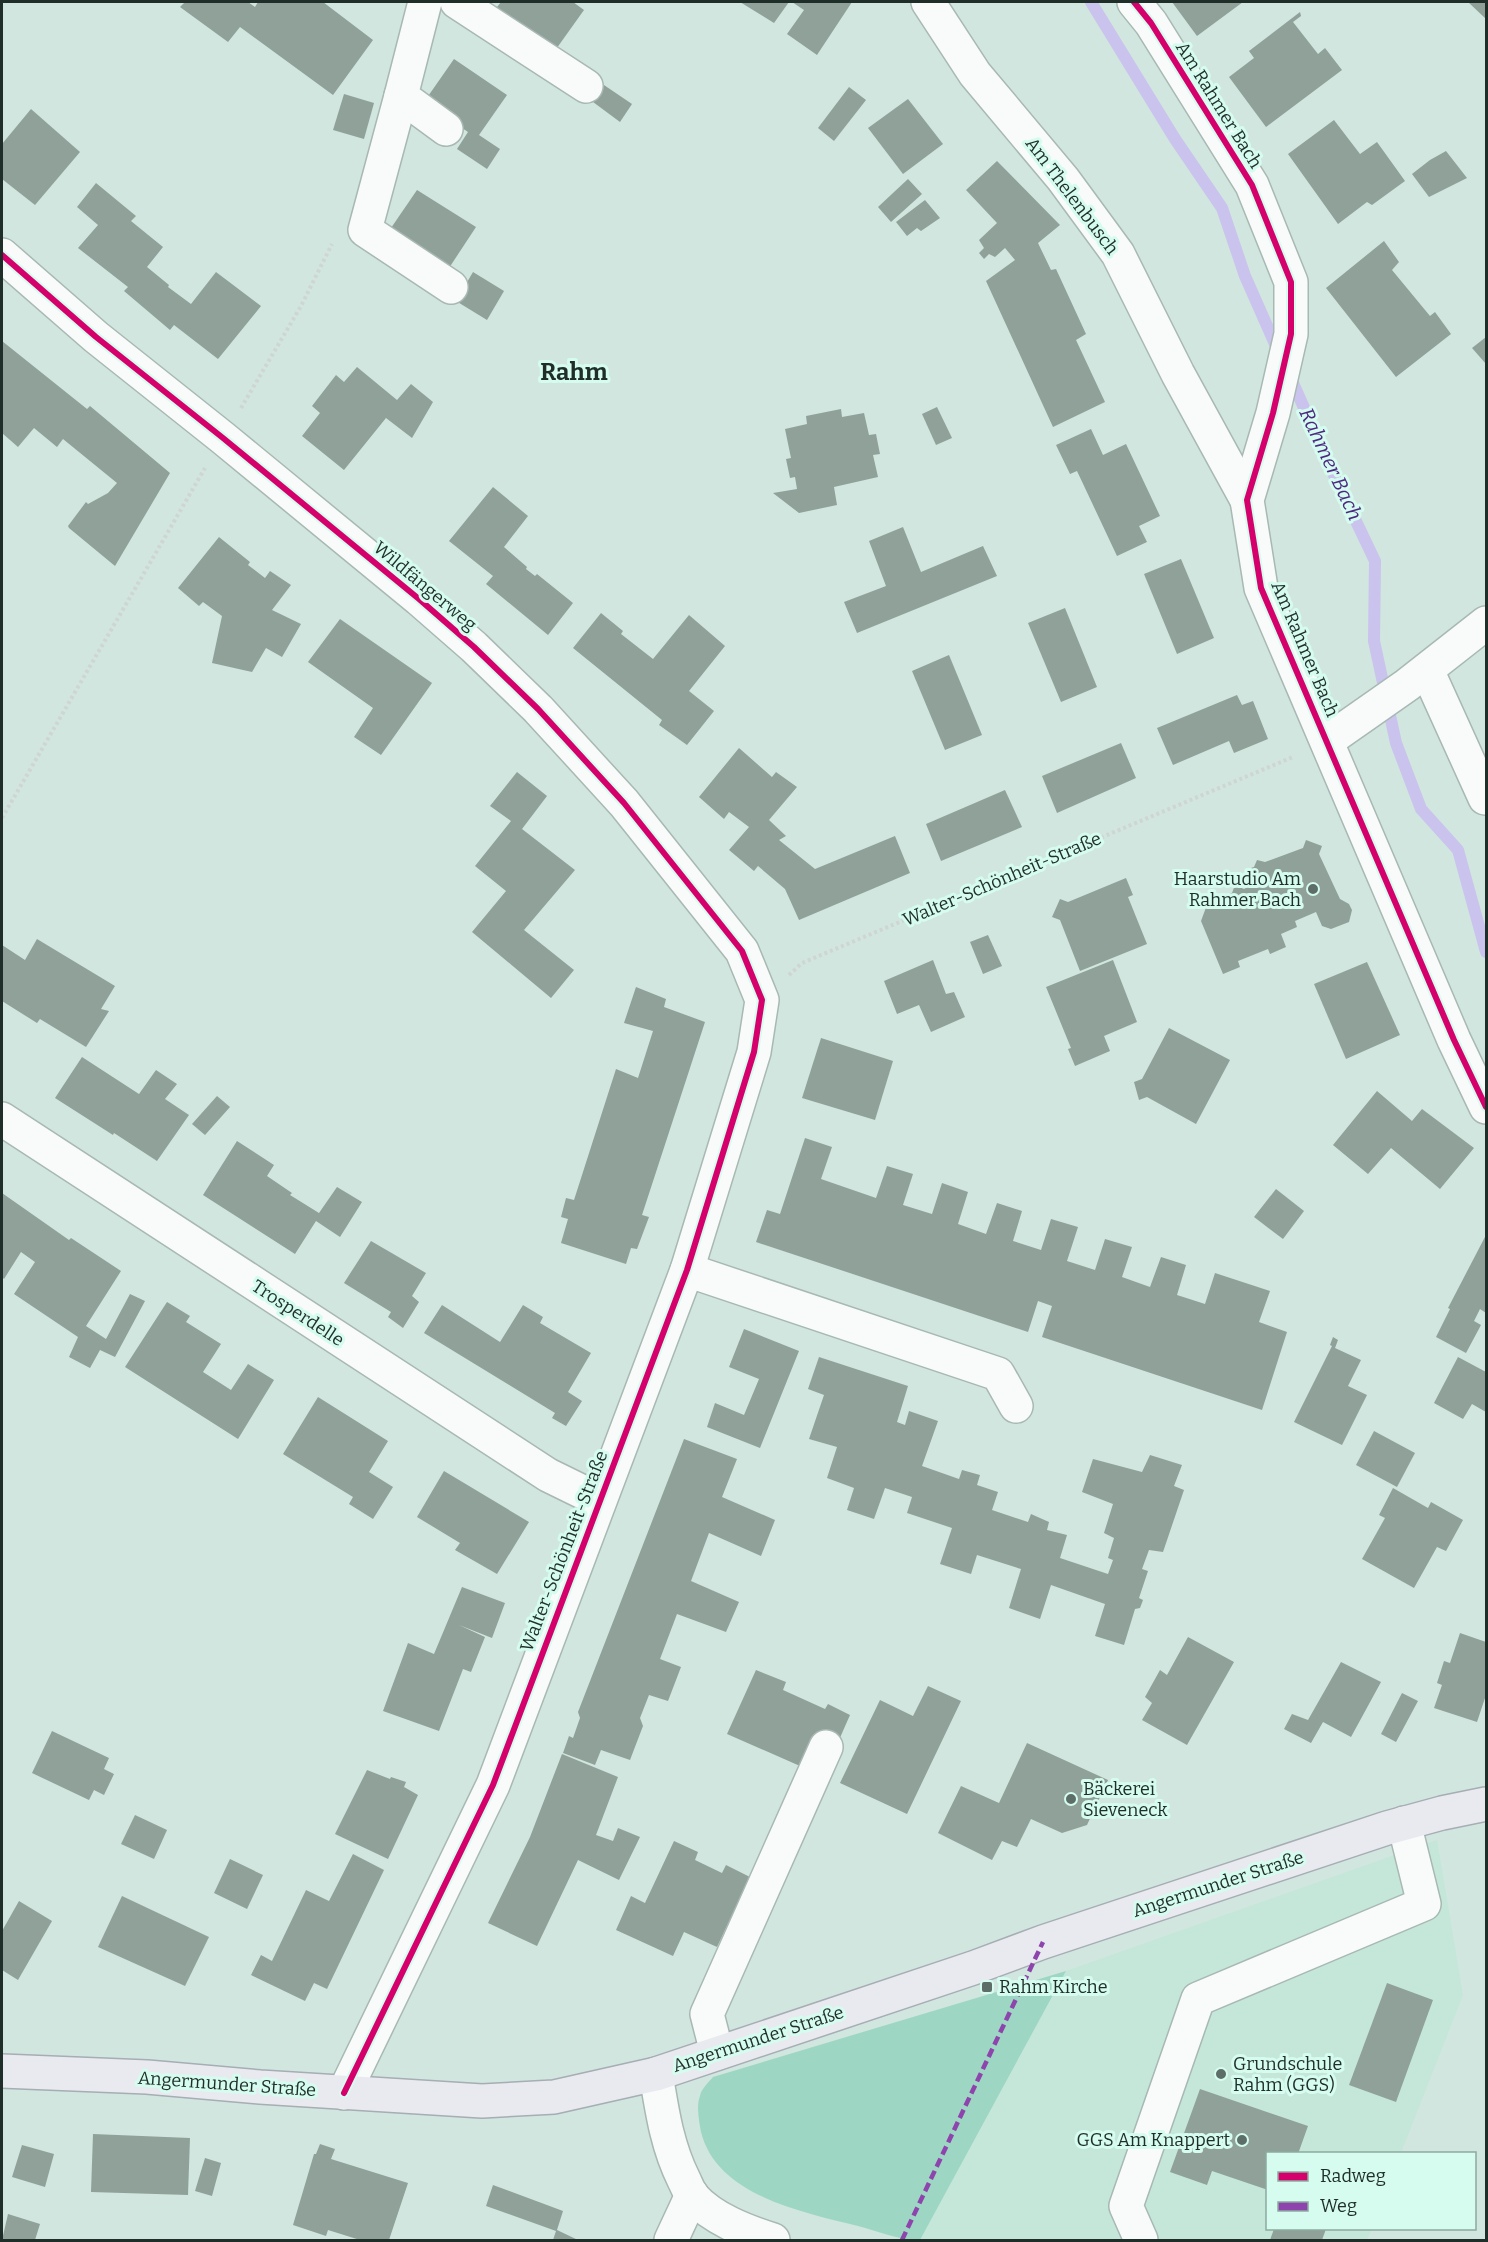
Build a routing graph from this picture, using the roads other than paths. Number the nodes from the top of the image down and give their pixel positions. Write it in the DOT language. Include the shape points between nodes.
graph roads {
  1 [pos="425,2"];
  2 [pos="457,2"];
  3 [pos="928,2"];
  4 [pos="1134,2"];
  5 [pos="586,86"];
  6 [pos="401,96"];
  7 [pos="446,129"];
  8 [pos="2,255"];
  9 [pos="451,287"];
  10 [pos="1247,500"];
  11 [pos="1486,623"];
  12 [pos="1417,678"];
  13 [pos="1340,733"];
  14 [pos="1486,796"];
  15 [pos="762,1000"];
  16 [pos="1486,1107"];
  17 [pos="2,1119"];
  18 [pos="687,1270"];
  19 [pos="1016,1406"];
  20 [pos="599,1500"];
  21 [pos="826,1747"];
  22 [pos="1486,1804"];
  23 [pos="1404,1823"];
  24 [pos="717,2053"];
  25 [pos="2,2071"];
  26 [pos="656,2074"];
  27 [pos="344,2093"];
  28 [pos="692,2195"];
  29 [pos="670,2241"];
  30 [pos="773,2241"];
  31 [pos="1141,2241"];
  1 -- 6 [label="street"];
  2 -- 5 [label="street"];
  3 -- 10 [label="street, Am Thelenbusch" via="975,74 1063,179 1118,254"];
  4 -- 10 [label="street, Am Rahmer Bach" via="1252,185 1291,282 1291,334"];
  6 -- 7 [label="street"];
  6 -- 9 [label="street" via="365,230"];
  8 -- 15 [label="street, Wildfängerweg" via="96,337 419,599 538,709 624,803 742,951"];
  10 -- 13 [label="street, Am Rahmer Bach" via="1261,588"];
  11 -- 12 [label="street"];
  12 -- 13 [label="street"];
  12 -- 14 [label="street"];
  13 -- 16 [label="street, Am Rahmer Bach" via="1454,1040"];
  15 -- 18 [label="street, Walter-Schönheit-Straße" via="754,1052"];
  17 -- 20 [label="street, Trosperdelle" via="548,1476"];
  18 -- 19 [label="street" via="998,1374"];
  18 -- 20 [label="street, Walter-Schönheit-Straße"];
  20 -- 27 [label="street, Walter-Schönheit-Straße" via="493,1785"];
  21 -- 24 [label="street" via="707,2014"];
  22 -- 23 [label="main road, Angermunder Straße"];
  23 -- 24 [label="main road, Angermunder Straße"];
  23 -- 31 [label="street" via="1424,1904 1198,1998 1126,2206"];
  24 -- 26 [label="main road, Angermunder Straße"];
  25 -- 27 [label="main road, Angermunder Straße" via="147,2077"];
  26 -- 27 [label="main road, Angermunder Straße" via="555,2097 482,2101"];
  26 -- 28 [label="street" via="676,2164"];
  28 -- 29 [label="street"];
  28 -- 30 [label="street" via="713,2215"];
}
